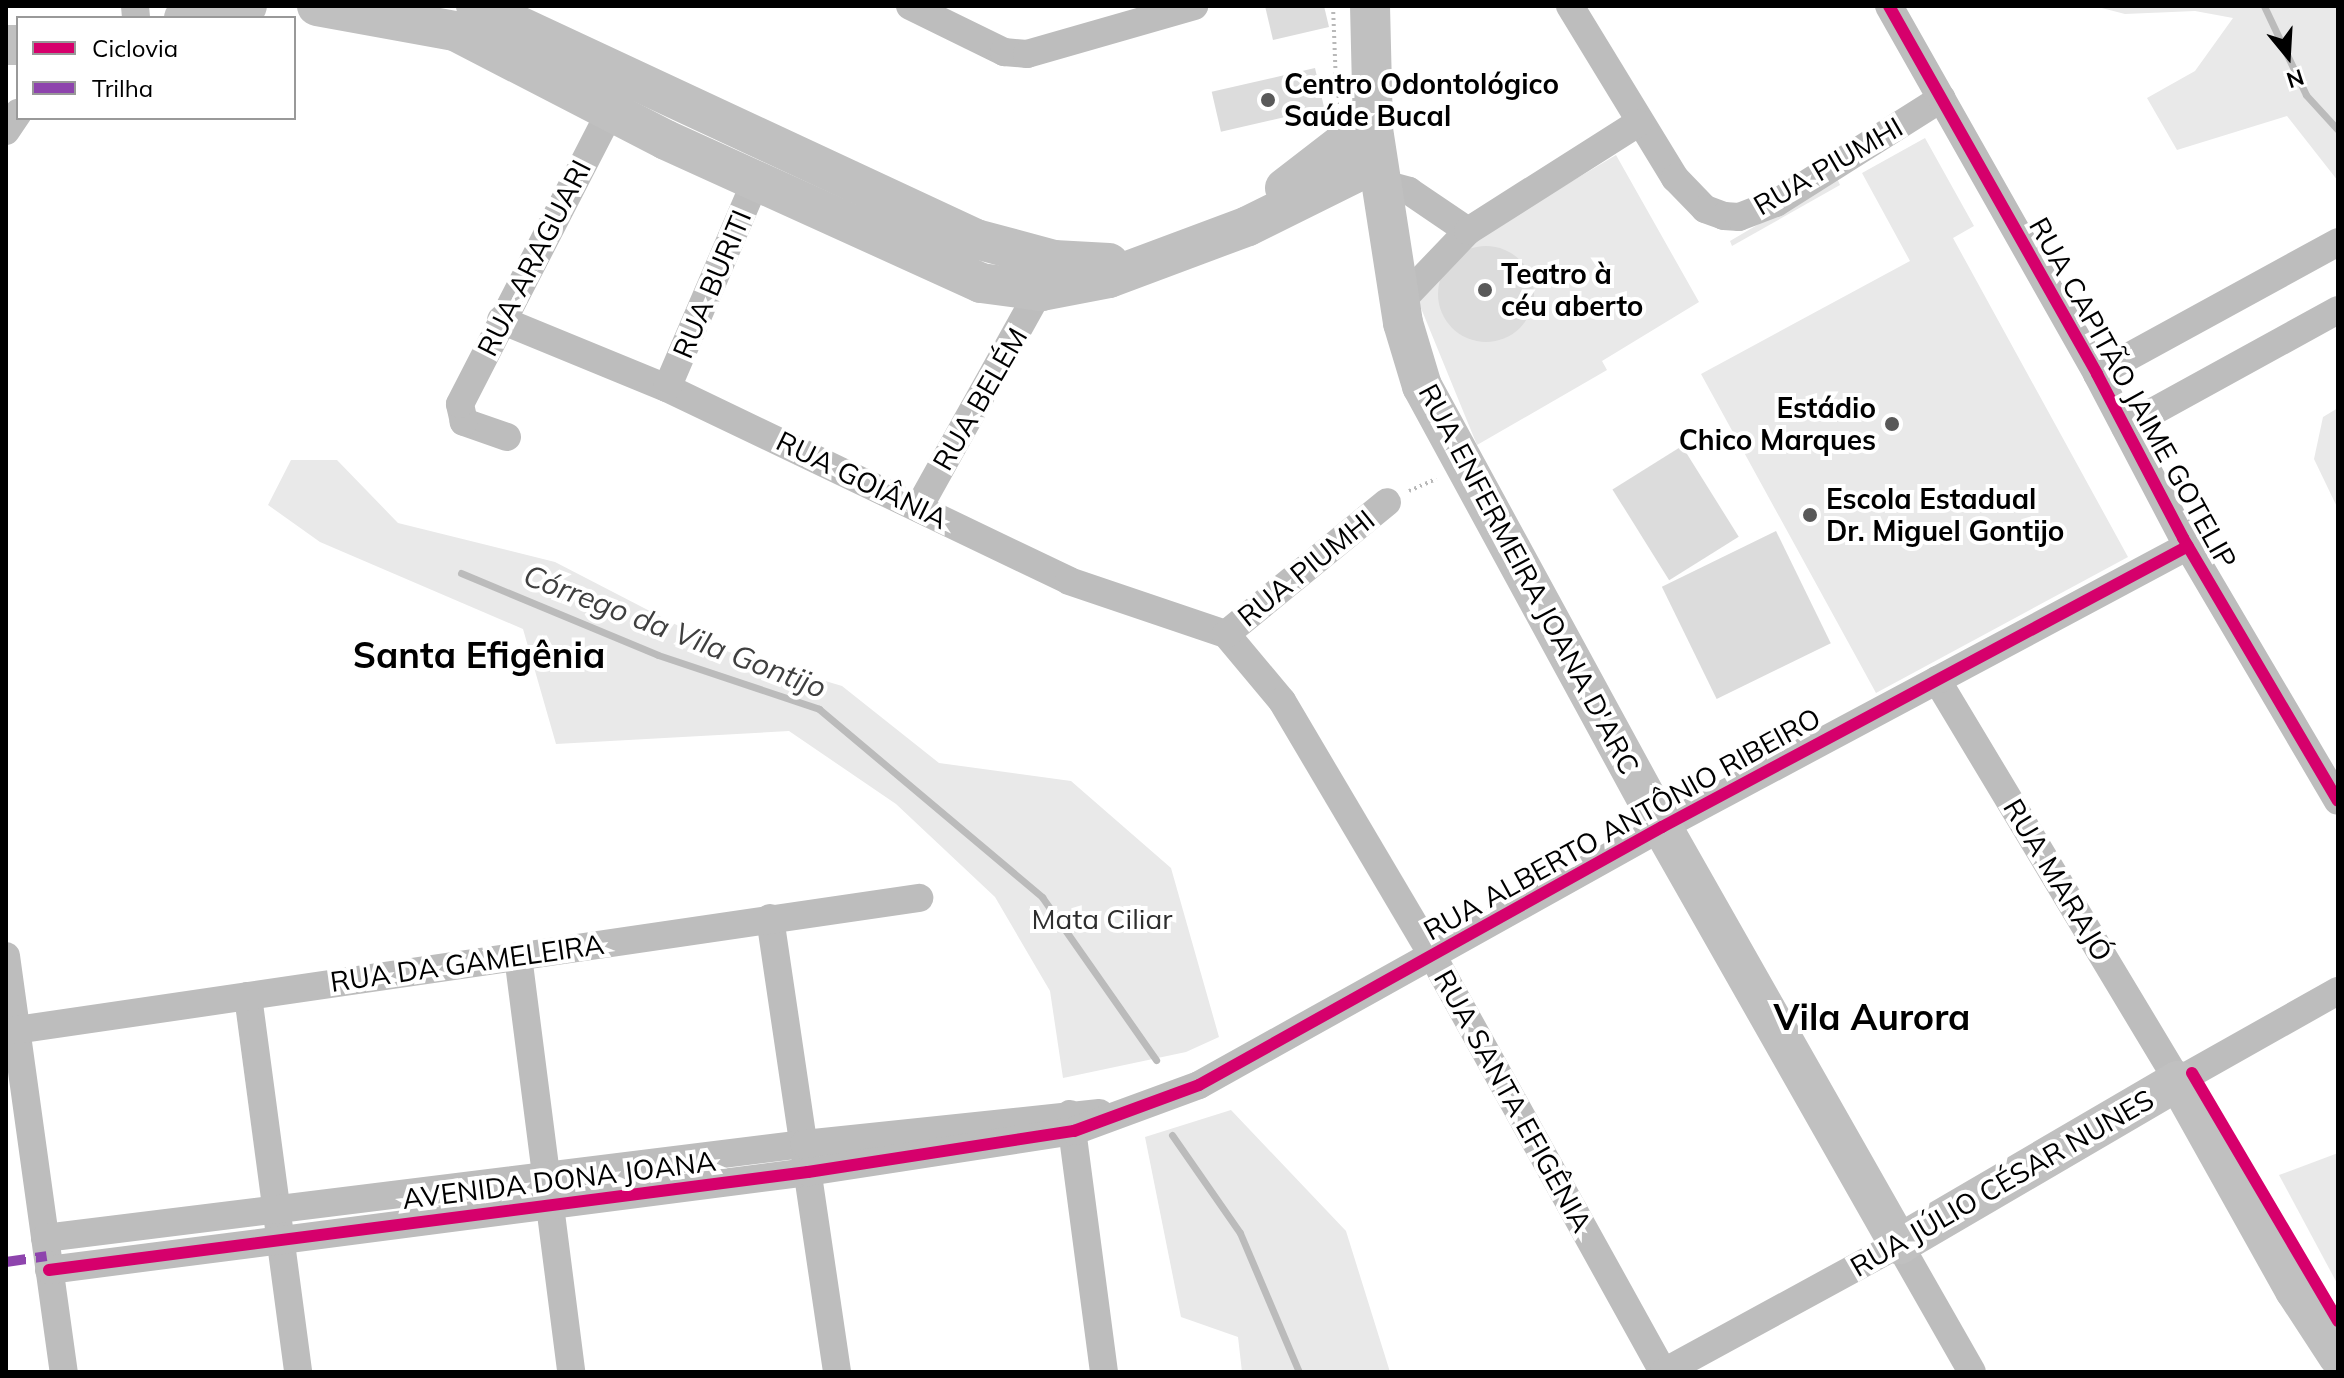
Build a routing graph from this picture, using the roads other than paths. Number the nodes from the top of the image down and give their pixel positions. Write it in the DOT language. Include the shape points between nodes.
graph roads {
  1 [pos="247,6"];
  2 [pos="317,6"];
  3 [pos="910,6"];
  4 [pos="1194,6"];
  5 [pos="1370,6"];
  6 [pos="1570,6"];
  7 [pos="1889,6"];
  8 [pos="465,14"];
  9 [pos="194,16"];
  10 [pos="1942,98"];
  11 [pos="610,112"];
  12 [pos="1638,123"];
  13 [pos="1368,154"];
  14 [pos="756,180"];
  15 [pos="1468,231"];
  16 [pos="2338,242"];
  17 [pos="1047,276"];
  18 [pos="1401,301"];
  19 [pos="2338,310"];
  20 [pos="501,320"];
  21 [pos="2097,374"];
  22 [pos="667,388"];
  23 [pos="2125,427"];
  24 [pos="507,437"];
  25 [pos="1387,502"];
  26 [pos="919,507"];
  27 [pos="2188,546"];
  28 [pos="1226,634"];
  29 [pos="1937,680"];
  30 [pos="2338,801"];
  31 [pos="1662,827"];
  32 [pos="919,898"];
  33 [pos="770,918"];
  34 [pos="1432,955"];
  35 [pos="6,956"];
  36 [pos="518,956"];
  37 [pos="2338,991"];
  38 [pos="248,996"];
  39 [pos="16,1030"];
  40 [pos="2178,1081"];
  41 [pos="1072,1122"];
  42 [pos="804,1144"];
  43 [pos="808,1172"];
  44 [pos="546,1176"];
  45 [pos="549,1206"];
  46 [pos="276,1210"];
  47 [pos="45,1238"];
  48 [pos="280,1241"];
  49 [pos="1899,1244"];
  50 [pos="49,1270"];
  51 [pos="2338,1356"];
  52 [pos="64,1372"];
  53 [pos="298,1372"];
  54 [pos="571,1372"];
  55 [pos="837,1372"];
  56 [pos="1104,1372"];
  57 [pos="1664,1372"];
  58 [pos="1972,1372"];
  1 -- 9 [label="main road"];
  2 -- 8 [label="main road"];
  3 -- 4 [label="street" via="1004,52 1027,54"];
  5 -- 13 [label="main road, RUA ENFERMEIRA JOANA D'ARC"];
  6 -- 12 [label="street"];
  7 -- 10 [label="street, RUA CAPITÃO JAIME GOTELIP"];
  8 -- 11 [label="main road"];
  8 -- 17 [label="main road" via="976,239"];
  10 -- 12 [label="street, RUA PIUMHI" via="1776,203 1739,217 1705,209 1675,178"];
  10 -- 21 [label="street, RUA CAPITÃO JAIME GOTELIP"];
  11 -- 14 [label="main road"];
  11 -- 20 [label="street, RUA ARAGUARI"];
  12 -- 15 [label="street"];
  13 -- 15 [label="street" via="1409,191"];
  13 -- 17 [label="main road" via="1142,262"];
  13 -- 18 [label="main road, RUA ENFERMEIRA JOANA D'ARC"];
  14 -- 17 [label="main road" via="981,283"];
  14 -- 22 [label="street, RUA BURITI"];
  15 -- 18 [label="street"];
  16 -- 21 [label="street"];
  17 -- 26 [label="street, RUA BELÉM"];
  18 -- 31 [label="main road, RUA ENFERMEIRA JOANA D'ARC" via="1409,353 1422,386"];
  19 -- 23 [label="street"];
  20 -- 22 [label="street, RUA GOIÂNIA"];
  20 -- 24 [label="street, RUA ARAGUARI" via="460,404 464,422"];
  21 -- 23 [label="street, RUA CAPITÃO JAIME GOTELIP"];
  22 -- 26 [label="street, RUA GOIÂNIA"];
  23 -- 27 [label="street, RUA CAPITÃO JAIME GOTELIP"];
  25 -- 28 [label="street, RUA PIUMHI"];
  26 -- 28 [label="street, RUA GOIÂNIA" via="1069,581"];
  27 -- 29 [label="street, RUA ALBERTO ANTÔNIO RIBEIRO"];
  27 -- 30 [label="street, RUA CAPITÃO JAIME GOTELIP"];
  28 -- 34 [label="street, RUA SANTA EFIGÊNIA" via="1282,701"];
  29 -- 31 [label="street, RUA ALBERTO ANTÔNIO RIBEIRO"];
  29 -- 40 [label="street, RUA MARAJÓ"];
  31 -- 34 [label="street, RUA ALBERTO ANTÔNIO RIBEIRO"];
  31 -- 49 [label="main road, RUA ENFERMEIRA JOANA D'ARC"];
  32 -- 33 [label="street, RUA DA GAMELEIRA"];
  33 -- 36 [label="street, RUA DA GAMELEIRA"];
  33 -- 42 [label="street"];
  34 -- 41 [label="street, RUA ALBERTO ANTÔNIO RIBEIRO" via="1199,1085"];
  34 -- 57 [label="street, RUA SANTA EFIGÊNIA"];
  35 -- 39 [label="street"];
  36 -- 38 [label="street, RUA DA GAMELEIRA"];
  36 -- 44 [label="street"];
  37 -- 40 [label="street, RUA JÚLIO CÉSAR NUNES"];
  38 -- 39 [label="street, RUA DA GAMELEIRA"];
  38 -- 46 [label="street"];
  39 -- 47 [label="street"];
  40 -- 49 [label="main road, RUA JÚLIO CÉSAR NUNES"];
  40 -- 51 [label="main road"];
  41 -- 42 [label="street, AVENIDA DONA JOANA"];
  41 -- 43 [label="street, AVENIDA DONA JOANA"];
  41 -- 56 [label="street"];
  42 -- 43 [label="street"];
  42 -- 44 [label="street, AVENIDA DONA JOANA"];
  43 -- 45 [label="street, AVENIDA DONA JOANA"];
  43 -- 55 [label="street"];
  44 -- 45 [label="street"];
  44 -- 46 [label="street, AVENIDA DONA JOANA"];
  45 -- 48 [label="street, AVENIDA DONA JOANA"];
  45 -- 54 [label="street"];
  46 -- 47 [label="street, AVENIDA DONA JOANA"];
  46 -- 48 [label="street"];
  47 -- 50 [label="street"];
  48 -- 50 [label="street, AVENIDA DONA JOANA"];
  48 -- 53 [label="street"];
  49 -- 57 [label="street, RUA JÚLIO CÉSAR NUNES"];
  49 -- 58 [label="street, RUA ENFERMEIRA JOANA D'ARC"];
  50 -- 52 [label="street"];
}
